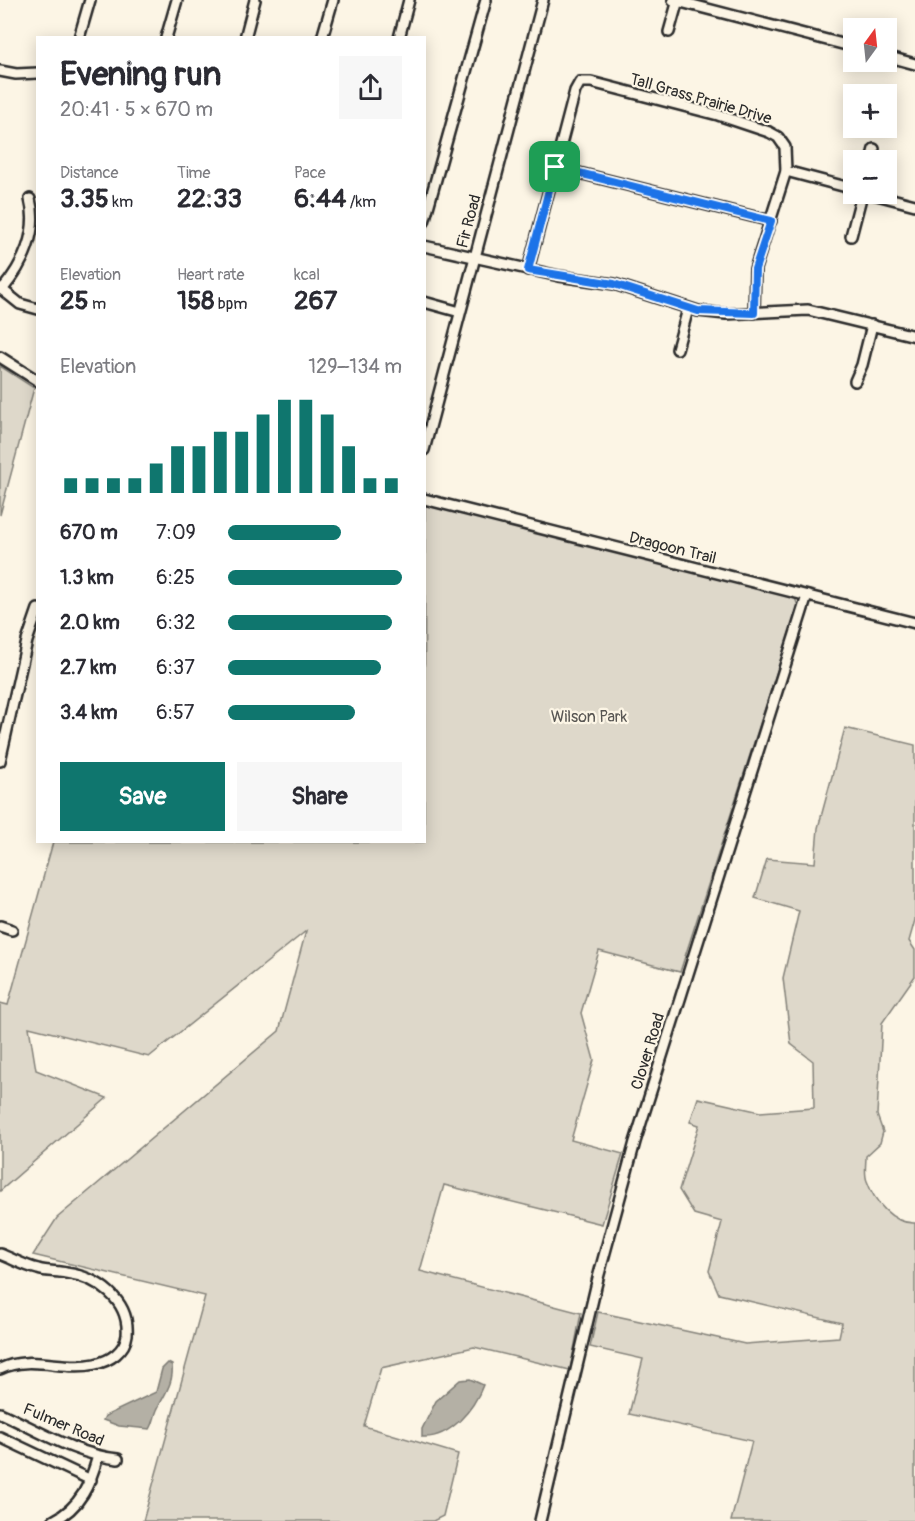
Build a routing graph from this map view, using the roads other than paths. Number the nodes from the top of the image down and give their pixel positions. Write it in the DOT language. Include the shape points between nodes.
graph roads {
  1 [pos="90,0"];
  2 [pos="177,0"];
  3 [pos="255,0"];
  4 [pos="333,0"];
  5 [pos="409,0"];
  6 [pos="486,0"];
  7 [pos="543,0"];
  8 [pos="676,0"];
  9 [pos="669,32"];
  10 [pos="80,36"];
  11 [pos="167,36"];
  12 [pos="246,36"];
  13 [pos="323,36"];
  14 [pos="400,36"];
  15 [pos="843,44"];
  16 [pos="897,59"];
  17 [pos="915,64"];
  18 [pos="0,71"];
  19 [pos="36,74"];
  20 [pos="555,167"];
  21 [pos="786,171"];
  22 [pos="843,186"];
  23 [pos="30,199"];
  24 [pos="897,200"];
  25 [pos="859,204"];
  26 [pos="915,204"];
  27 [pos="426,215"];
  28 [pos="771,221"];
  29 [pos="851,236"];
  30 [pos="426,246"];
  31 [pos="474,257"];
  32 [pos="528,270"];
  33 [pos="1,289"];
  34 [pos="426,303"];
  35 [pos="36,308"];
  36 [pos="688,309"];
  37 [pos="460,312"];
  38 [pos="754,313"];
  39 [pos="872,325"];
  40 [pos="915,336"];
  41 [pos="677,349"];
  42 [pos="0,357"];
  43 [pos="36,380"];
  44 [pos="855,381"];
  45 [pos="426,442"];
  46 [pos="426,501"];
  47 [pos="807,596"];
  48 [pos="36,615"];
  49 [pos="915,623"];
  50 [pos="0,760"];
  51 [pos="0,926"];
  52 [pos="12,930"];
  53 [pos="0,1254"];
  54 [pos="0,1369"];
  55 [pos="0,1413"];
  56 [pos="0,1437"];
  57 [pos="98,1456"];
  58 [pos="118,1459"];
  59 [pos="91,1480"];
  60 [pos="53,1521"];
  61 [pos="540,1521"];
  1 -- 10 [label="street"];
  2 -- 11 [label="street"];
  3 -- 12 [label="street"];
  4 -- 13 [label="street"];
  5 -- 14 [label="street"];
  6 -- 27 [label="street"];
  7 -- 31 [label="street, Fir Road"];
  8 -- 9 [label="street"];
  8 -- 15 [label="street"];
  16 -- 17 [label="street"];
  18 -- 19 [label="street"];
  20 -- 21 [label="street, Tall Grass Prairie Drive" via="574,91 579,82 591,82 769,132 785,147"];
  20 -- 28 [label="street"];
  20 -- 32 [label="street"];
  21 -- 22 [label="street"];
  21 -- 28 [label="street"];
  23 -- 33 [label="street" via="34,221 23,260"];
  24 -- 26 [label="street"];
  25 -- 29 [label="street"];
  28 -- 38 [label="street" via="755,269"];
  30 -- 31 [label="street"];
  31 -- 32 [label="street"];
  31 -- 37 [label="street, Fir Road"];
  32 -- 36 [label="street" via="614,284"];
  33 -- 35 [label="street" via="20,304"];
  34 -- 37 [label="street"];
  36 -- 38 [label="street"];
  36 -- 41 [label="street"];
  37 -- 45 [label="street, Fir Road"];
  38 -- 39 [label="street" via="808,310"];
  39 -- 40 [label="street"];
  39 -- 44 [label="street"];
  42 -- 43 [label="street"];
  46 -- 47 [label="street, Dragoon Trail"];
  47 -- 49 [label="street, Dragoon Trail"];
  47 -- 61 [label="street, Clover Road" via="638,1133 600,1271"];
  48 -- 50 [label="street"];
  51 -- 52 [label="street"];
  53 -- 54 [label="street" via="32,1268 73,1274 103,1286 120,1304 127,1327 120,1352 98,1364 22,1362"];
  55 -- 57 [label="street, Fulmer Road"];
  56 -- 59 [label="street"];
  57 -- 58 [label="street, Fulmer Road"];
  57 -- 59 [label="street"];
  59 -- 60 [label="street" via="78,1504"];
}
